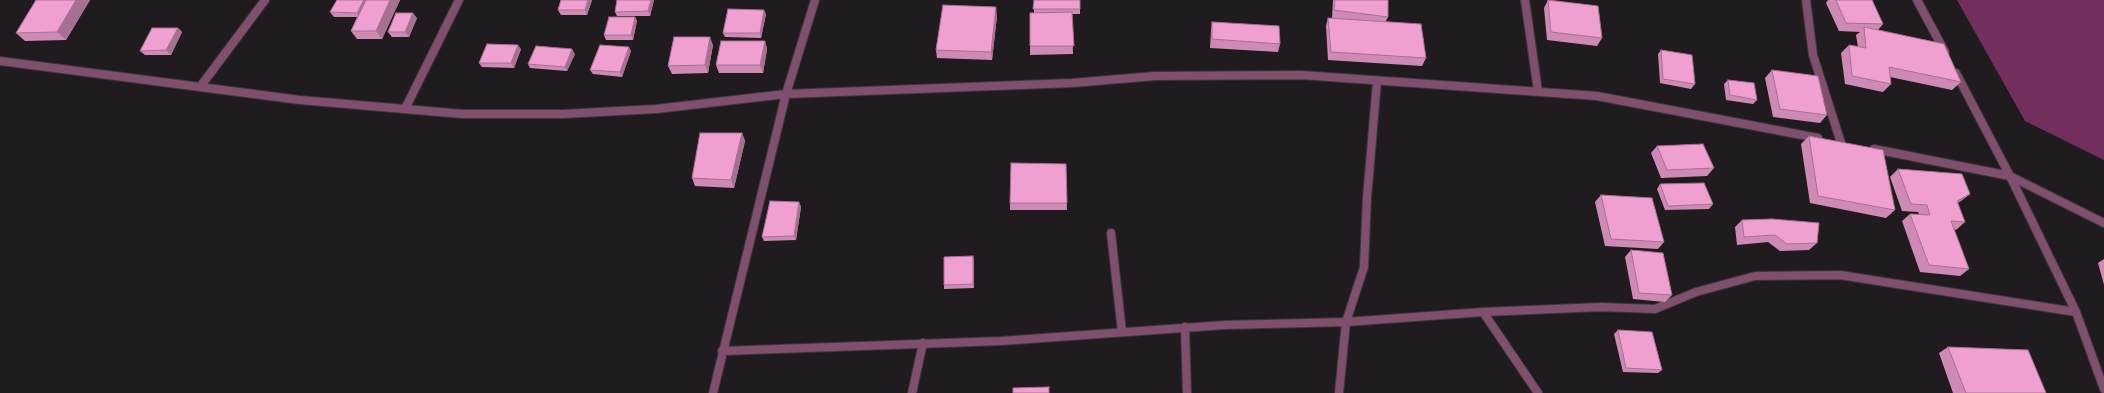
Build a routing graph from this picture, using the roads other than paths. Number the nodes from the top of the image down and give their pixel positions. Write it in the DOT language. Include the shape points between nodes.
graph roads {
  1 [pos="265,0"];
  2 [pos="459,0"];
  3 [pos="815,0"];
  4 [pos="1525,0"];
  5 [pos="1806,0"];
  6 [pos="1917,0"];
  7 [pos="0,62"];
  8 [pos="1377,82"];
  9 [pos="200,87"];
  10 [pos="1538,90"];
  11 [pos="786,94"];
  12 [pos="406,109"];
  13 [pos="1864,147"];
  14 [pos="2010,176"];
  15 [pos="2104,224"];
  16 [pos="1111,233"];
  17 [pos="1483,312"];
  18 [pos="2076,312"];
  19 [pos="1346,322"];
  20 [pos="1185,327"];
  21 [pos="1122,332"];
  22 [pos="923,343"];
  23 [pos="722,351"];
  24 [pos="2104,389"];
  25 [pos="713,393"];
  26 [pos="912,393"];
  27 [pos="1187,393"];
  28 [pos="1339,393"];
  29 [pos="1538,393"];
  1 -- 9 [label="street"];
  2 -- 12 [label="street"];
  3 -- 11 [label="street"];
  4 -- 10 [label="street"];
  5 -- 10 [label="street" via="1813,55 1837,142 1640,103"];
  6 -- 14 [label="street"];
  7 -- 9 [label="street"];
  8 -- 10 [label="street" via="1496,90"];
  8 -- 11 [label="street" via="1301,75 1155,76 1072,83"];
  8 -- 19 [label="street" via="1364,267"];
  9 -- 12 [label="street" via="300,100"];
  11 -- 12 [label="street" via="656,109 563,114 463,114"];
  11 -- 23 [label="street"];
  13 -- 14 [label="street"];
  14 -- 15 [label="street"];
  14 -- 18 [label="street"];
  16 -- 21 [label="street"];
  17 -- 18 [label="street" via="1601,307 1655,309 1696,292 1755,276 1840,275"];
  17 -- 19 [label="street"];
  17 -- 29 [label="street"];
  18 -- 24 [label="street"];
  19 -- 20 [label="street"];
  19 -- 28 [label="street"];
  20 -- 21 [label="street"];
  20 -- 27 [label="street"];
  21 -- 22 [label="street"];
  22 -- 23 [label="street"];
  22 -- 26 [label="street"];
  23 -- 25 [label="street"];
}
